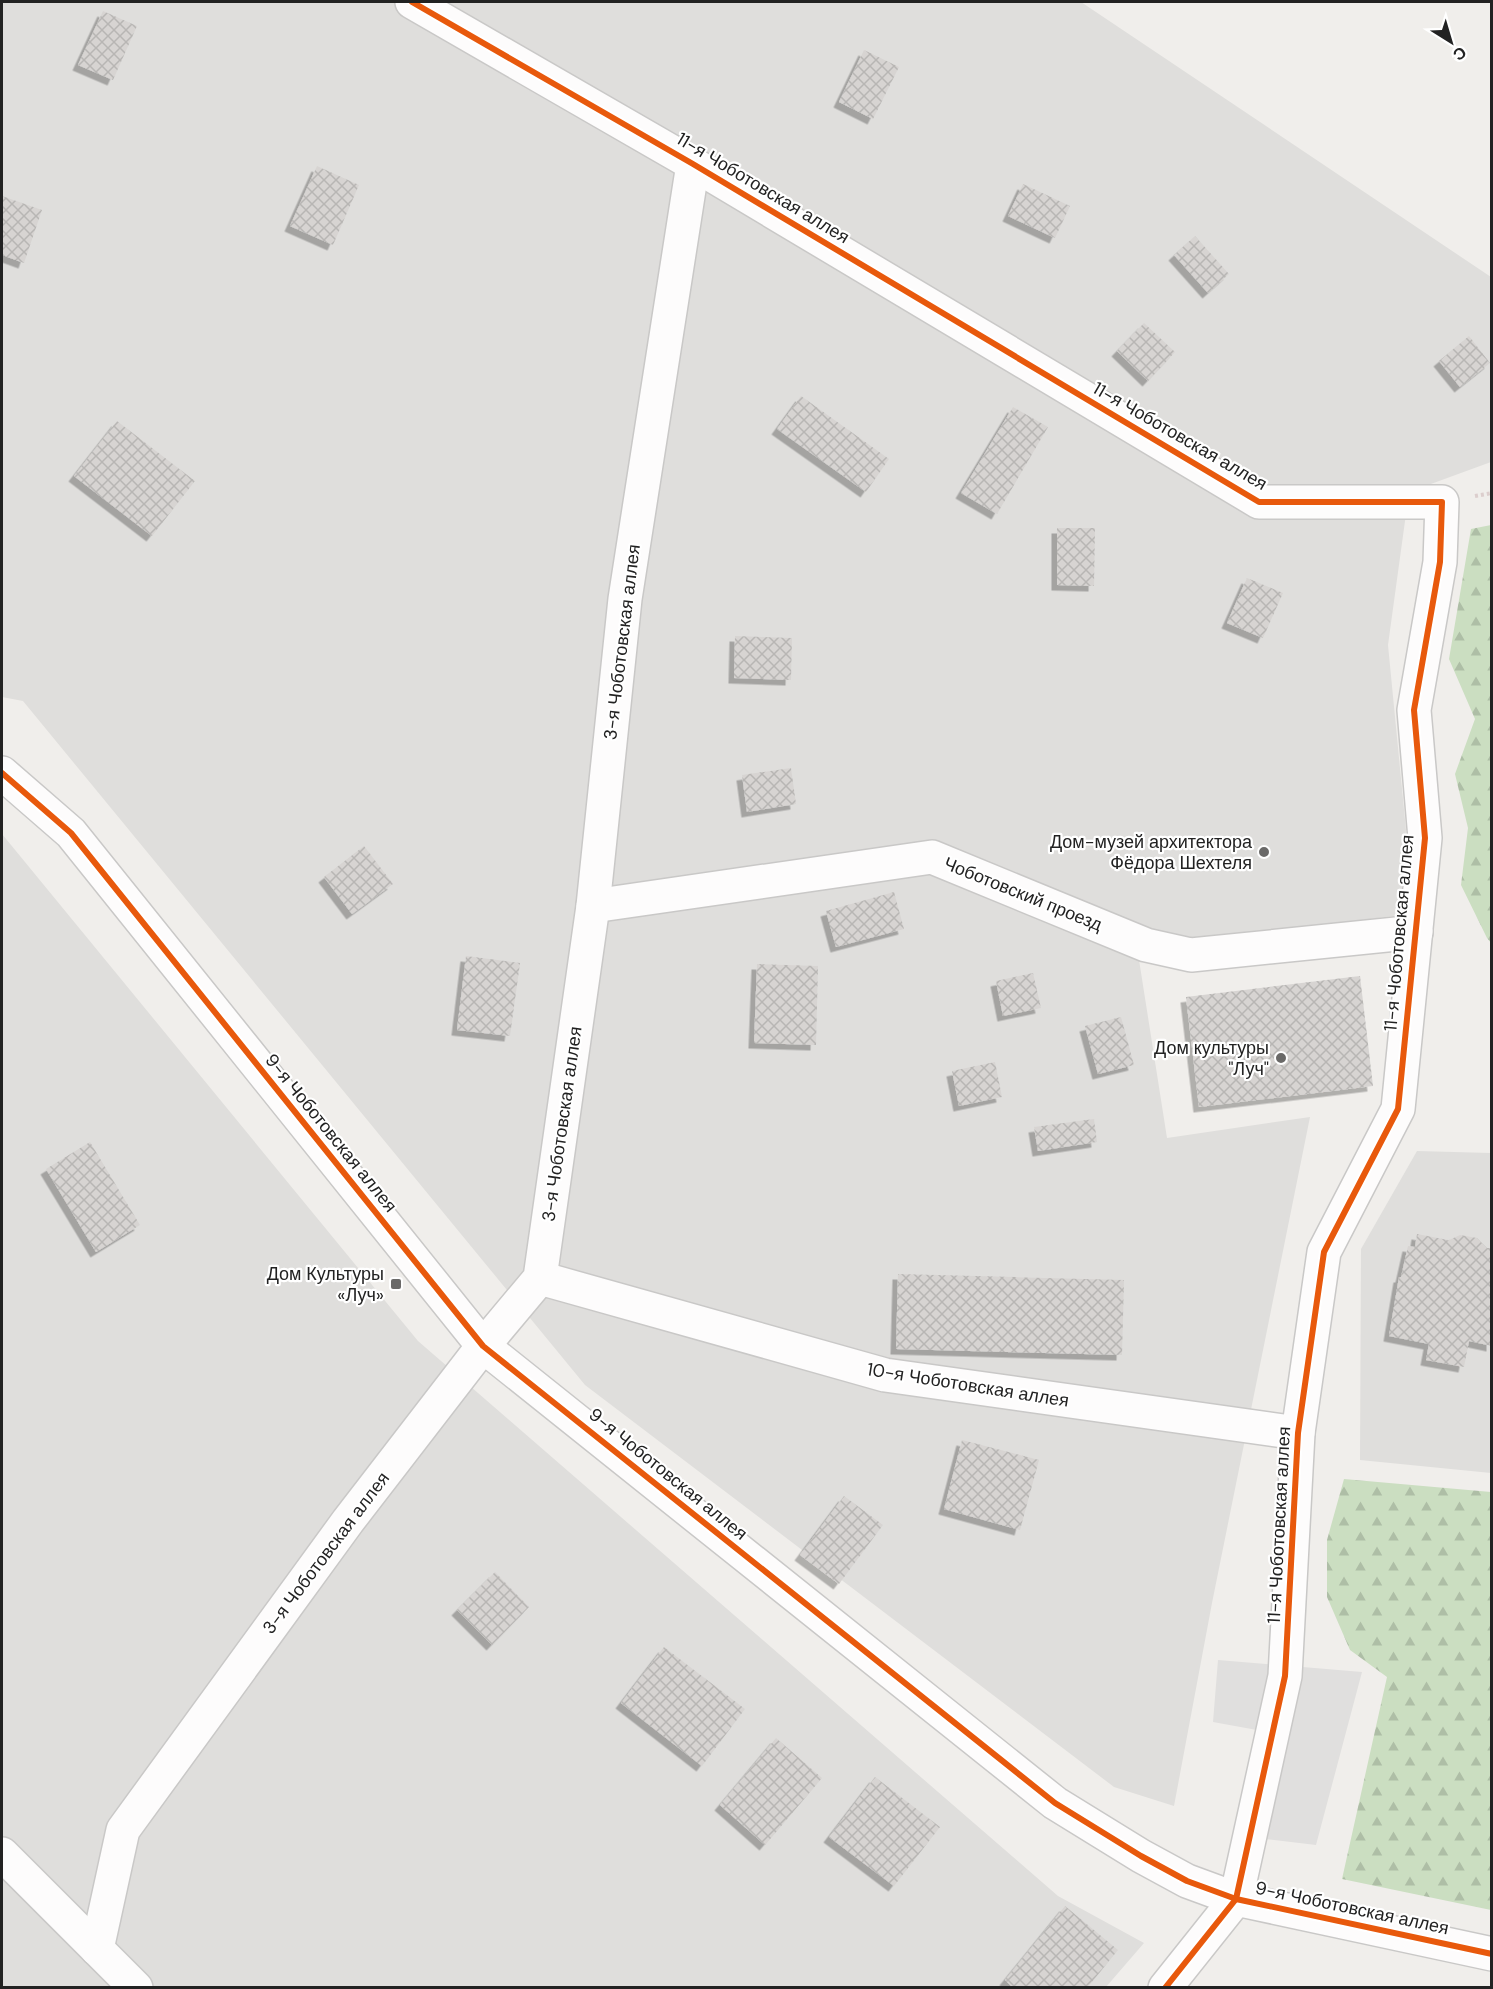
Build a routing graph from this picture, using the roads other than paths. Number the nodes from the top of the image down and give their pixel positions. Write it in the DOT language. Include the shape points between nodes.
graph roads {
  1 [pos="412,2"];
  2 [pos="693,164"];
  3 [pos="2,773"];
  4 [pos="593,906"];
  5 [pos="1416,932"];
  6 [pos="540,1278"];
  7 [pos="483,1346"];
  8 [pos="1298,1433"];
  9 [pos="2,1854"];
  10 [pos="1236,1899"];
  11 [pos="97,1949"];
  12 [pos="1491,1954"];
  13 [pos="136,1988"];
  14 [pos="1165,1988"];
  1 -- 2 [label="street, 11-я Чоботовская аллея"];
  2 -- 4 [label="street, 3-я Чоботовская аллея" via="625,599"];
  2 -- 5 [label="street, 11-я Чоботовская аллея" via="1259,502 1442,502 1440,562 1414,710 1425,838"];
  3 -- 7 [label="street, 9-я Чоботовская аллея" via="71,833"];
  4 -- 5 [label="street, Чоботовский проезд" via="932,857 1146,945 1191,955"];
  4 -- 6 [label="street, 3-я Чоботовская аллея"];
  5 -- 8 [label="street, 11-я Чоботовская аллея" via="1398,1109 1324,1252"];
  6 -- 7 [label="street, 3-я Чоботовская аллея"];
  6 -- 8 [label="street, 10-я Чоботовская аллея" via="885,1375"];
  7 -- 10 [label="street, 9-я Чоботовская аллея" via="1055,1803 1187,1881"];
  7 -- 11 [label="street, 3-я Чоботовская аллея" via="348,1521 123,1830"];
  8 -- 10 [label="street, 11-я Чоботовская аллея" via="1285,1676"];
  9 -- 11 [label="street"];
  10 -- 12 [label="street, 9-я Чоботовская аллея"];
  10 -- 14 [label="street"];
  11 -- 13 [label="street"];
}
